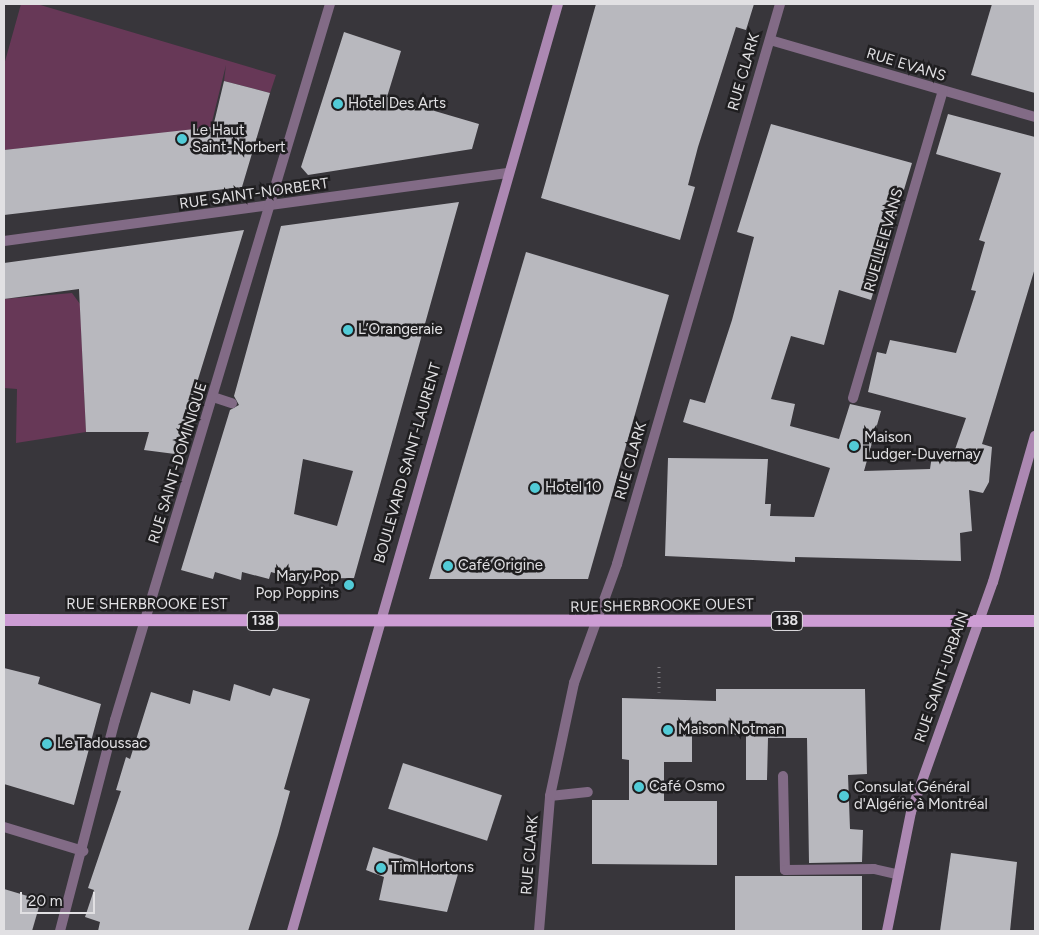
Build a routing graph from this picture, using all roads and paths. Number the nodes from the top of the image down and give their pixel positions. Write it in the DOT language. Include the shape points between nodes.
graph roads {
  1 [pos="330,4"];
  2 [pos="558,4"];
  3 [pos="780,4"];
  4 [pos="770,40"];
  5 [pos="943,91"];
  6 [pos="1035,117"];
  7 [pos="507,173"];
  8 [pos="269,206"];
  9 [pos="4,241"];
  10 [pos="213,398"];
  11 [pos="853,398"];
  12 [pos="232,403"];
  13 [pos="1035,436"];
  14 [pos="4,620"];
  15 [pos="147,621"];
  16 [pos="380,621"];
  17 [pos="978,621"];
  18 [pos="1035,621"];
  19 [pos="596,623"];
  20 [pos="659,663"];
  21 [pos="659,692"];
  22 [pos="783,776"];
  23 [pos="588,792"];
  24 [pos="550,796"];
  25 [pos="4,827"];
  26 [pos="83,851"];
  27 [pos="896,874"];
  28 [pos="60,931"];
  29 [pos="292,931"];
  30 [pos="539,931"];
  31 [pos="887,931"];
  1 -- 8 [label="street, RUE SAINT-DOMINIQUE"];
  2 -- 7 [label="main road, BOULEVARD SAINT-LAURENT"];
  3 -- 4 [label="street, RUE CLARK"];
  4 -- 5 [label="street, RUE EVANS"];
  4 -- 19 [label="street, RUE CLARK"];
  5 -- 6 [label="street, RUE EVANS"];
  5 -- 11 [label="street, RUELLE EVANS"];
  7 -- 8 [label="street, RUE SAINT-NORBERT"];
  7 -- 16 [label="main road, BOULEVARD SAINT-LAURENT"];
  8 -- 9 [label="street, RUE SAINT-NORBERT"];
  8 -- 10 [label="street, RUE SAINT-DOMINIQUE"];
  10 -- 12 [label="street"];
  10 -- 15 [label="street, RUE SAINT-DOMINIQUE"];
  13 -- 17 [label="main road, RUE SAINT-URBAIN"];
  14 -- 15 [label="main road, RUE SHERBROOKE EST / 138"];
  15 -- 16 [label="main road, RUE SHERBROOKE EST / 138"];
  15 -- 26 [label="street, RUE SAINT-DOMINIQUE" via="115,720"];
  16 -- 19 [label="main road, RUE SHERBROOKE OUEST / 138"];
  16 -- 29 [label="main road, BOULEVARD SAINT-LAURENT"];
  17 -- 18 [label="main road, RUE SHERBROOKE OUEST / 138"];
  17 -- 19 [label="main road, RUE SHERBROOKE OUEST / 138"];
  17 -- 27 [label="main road, RUE SAINT-URBAIN" via="911,812"];
  19 -- 24 [label="street, RUE CLARK" via="574,683"];
  20 -- 21 [label="path"];
  22 -- 27 [label="street" via="785,870 874,869"];
  23 -- 24 [label="street"];
  24 -- 30 [label="street, RUE CLARK"];
  25 -- 26 [label="street"];
  26 -- 28 [label="street, RUE SAINT-DOMINIQUE"];
  27 -- 31 [label="main road, RUE SAINT-URBAIN"];
}
